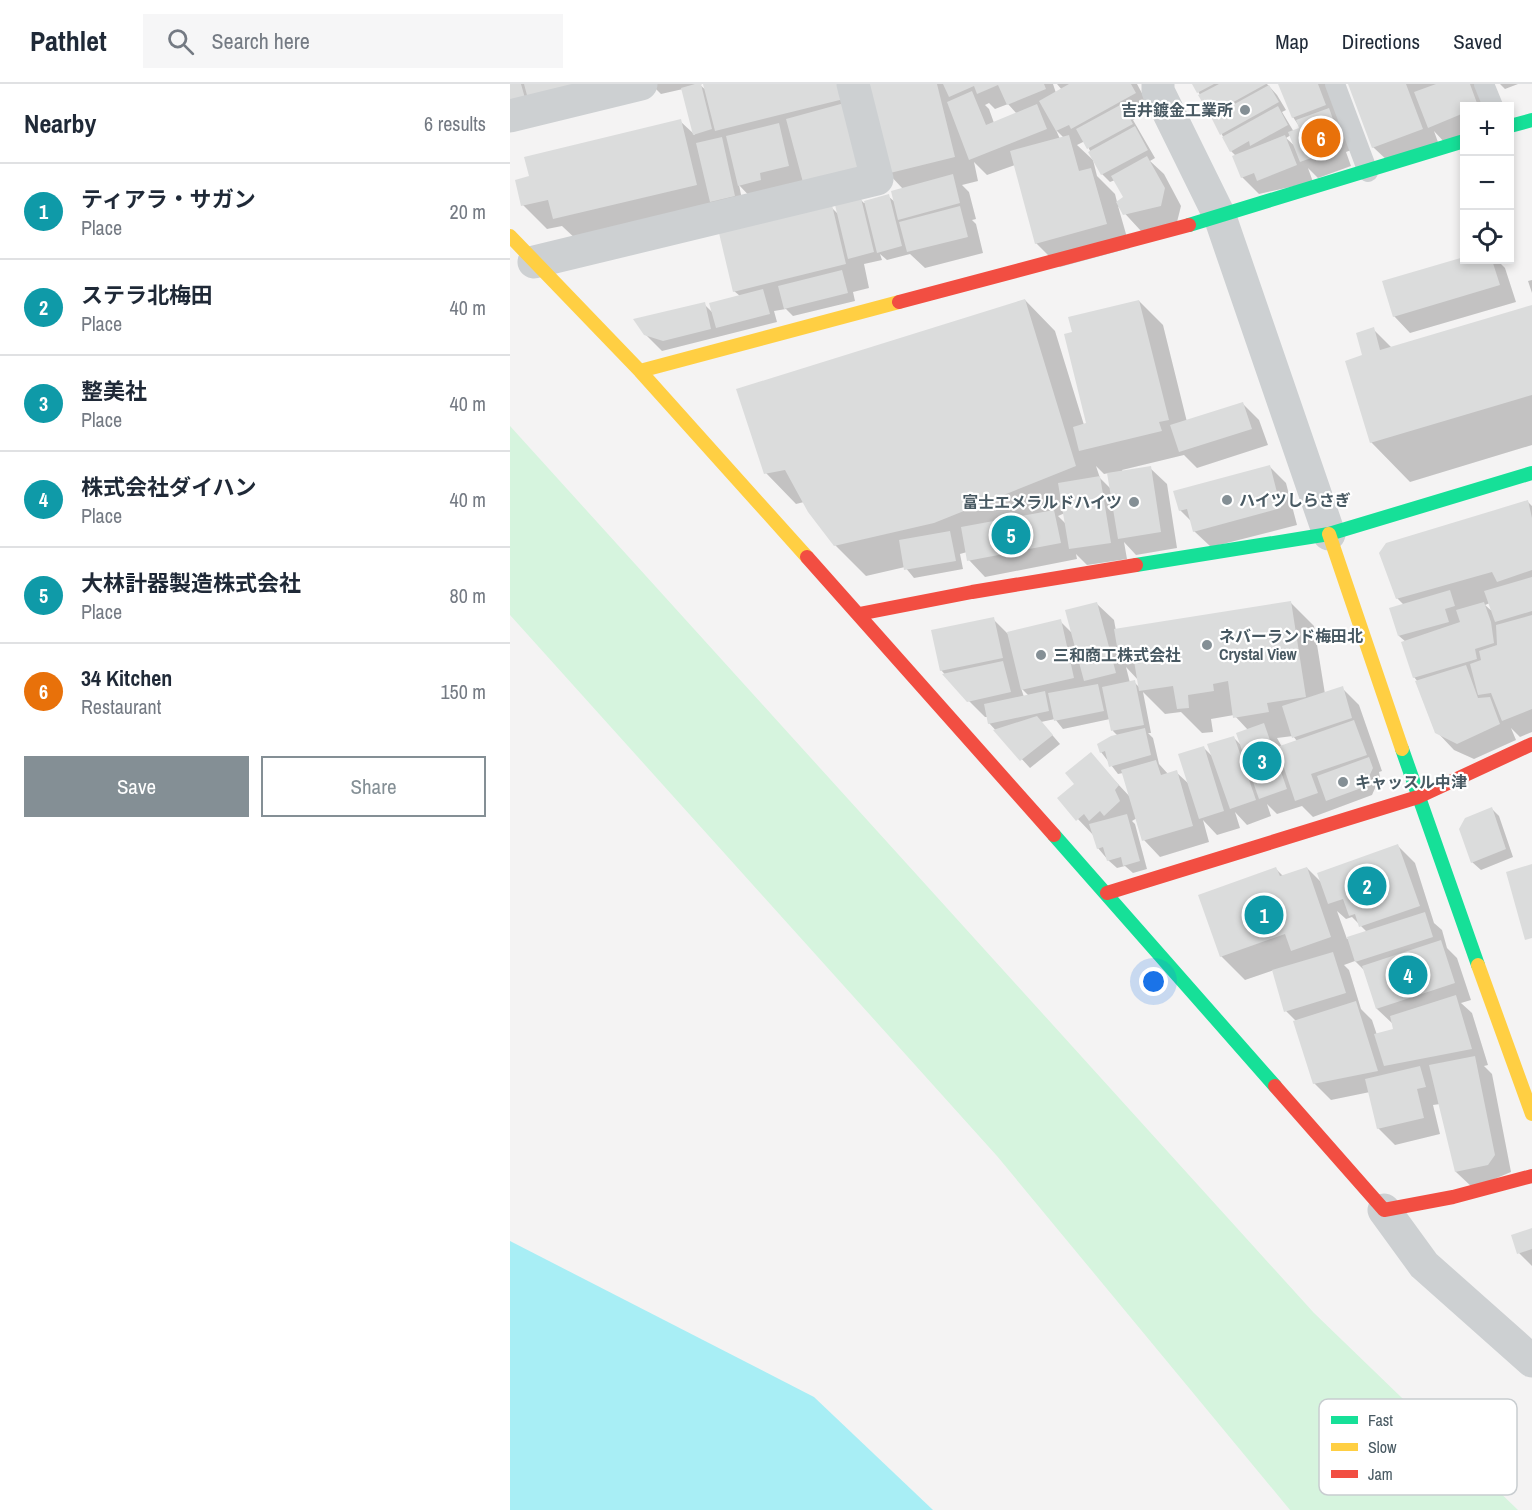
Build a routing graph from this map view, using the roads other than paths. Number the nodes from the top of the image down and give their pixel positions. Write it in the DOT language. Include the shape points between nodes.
graph roads {
  1 [pos="641,84"];
  2 [pos="853,84"];
  3 [pos="1158,84"];
  4 [pos="1335,84"];
  5 [pos="1484,84"];
  6 [pos="1491,102"];
  7 [pos="510,116"];
  8 [pos="1532,120"];
  9 [pos="1514,125"];
  10 [pos="1460,142"];
  11 [pos="1368,172"];
  12 [pos="1220,217"];
  13 [pos="510,236"];
  14 [pos="534,262"];
  15 [pos="640,371"];
  16 [pos="1532,473"];
  17 [pos="1329,534"];
  18 [pos="859,614"];
  19 [pos="1532,744"];
  20 [pos="1418,797"];
  21 [pos="1107,893"];
  22 [pos="1532,1114"];
  23 [pos="1532,1176"];
  24 [pos="1384,1210"];
  25 [pos="1532,1361"];
  1 -- 7 [label="street"];
  2 -- 14 [label="street" via="877,179"];
  3 -- 12 [label="street"];
  4 -- 11 [label="lane"];
  5 -- 6 [label="lane"];
  8 -- 9 [label="street"];
  10 -- 11 [label="street"];
  11 -- 12 [label="street"];
  12 -- 15 [label="street"];
  12 -- 17 [label="street"];
  13 -- 14 [label="street"];
  14 -- 15 [label="street"];
  15 -- 18 [label="street"];
  16 -- 17 [label="street"];
  17 -- 18 [label="street"];
  17 -- 20 [label="street"];
  18 -- 21 [label="street"];
  19 -- 20 [label="street"];
  20 -- 21 [label="street"];
  20 -- 22 [label="street"];
  21 -- 24 [label="street"];
  23 -- 24 [label="street"];
  24 -- 25 [label="street" via="1424,1265"];
}
